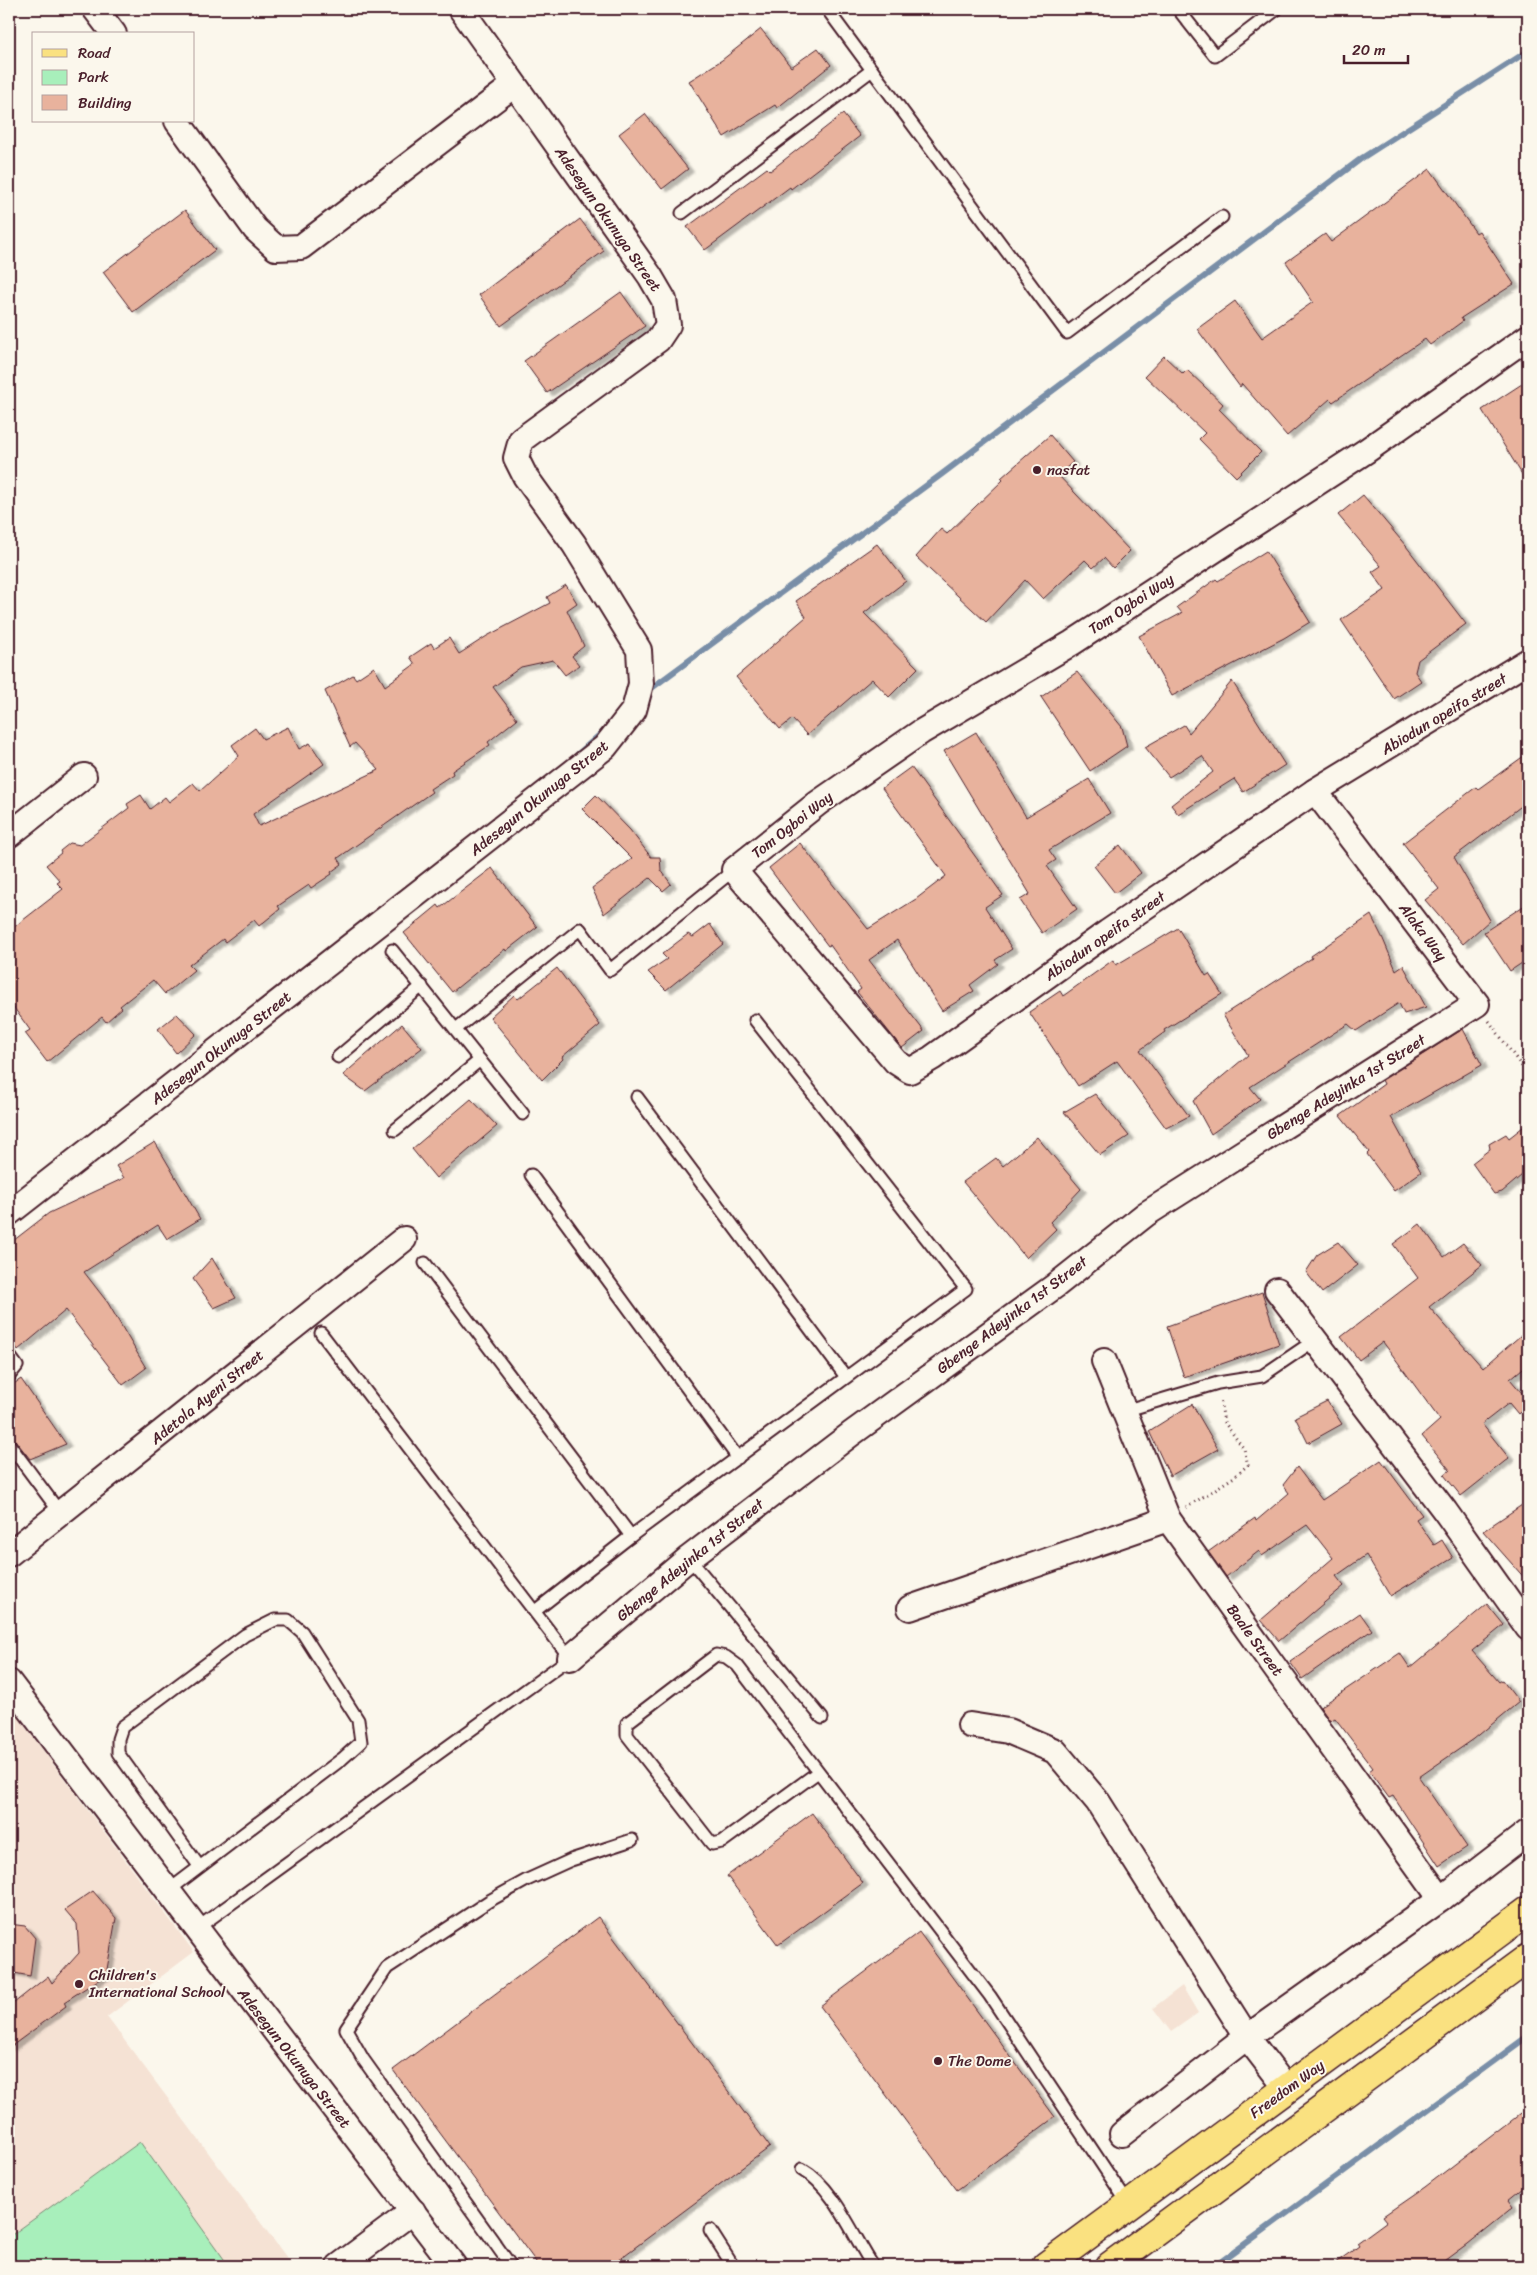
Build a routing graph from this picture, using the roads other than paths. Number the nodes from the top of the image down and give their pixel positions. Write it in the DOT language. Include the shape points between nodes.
graph roads {
  1 [pos="96,9"];
  2 [pos="461,9"];
  3 [pos="826,9"];
  4 [pos="1178,9"];
  5 [pos="1277,9"];
  6 [pos="113,32"];
  7 [pos="872,70"];
  8 [pos="514,85"];
  9 [pos="178,122"];
  10 [pos="682,213"];
  11 [pos="1222,217"];
  12 [pos="1528,337"];
  13 [pos="1528,661"];
  14 [pos="84,776"];
  15 [pos="1315,791"];
  16 [pos="9,835"];
  17 [pos="734,870"];
  18 [pos="392,950"];
  19 [pos="422,986"];
  20 [pos="1477,1004"];
  21 [pos="755,1020"];
  22 [pos="456,1029"];
  23 [pos="338,1057"];
  24 [pos="480,1060"];
  25 [pos="637,1097"];
  26 [pos="523,1114"];
  27 [pos="395,1130"];
  28 [pos="531,1175"];
  29 [pos="9,1213"];
  30 [pos="404,1239"];
  31 [pos="425,1263"];
  32 [pos="1277,1290"];
  33 [pos="321,1333"];
  34 [pos="1315,1340"];
  35 [pos="9,1355"];
  36 [pos="1104,1361"];
  37 [pos="9,1376"];
  38 [pos="846,1377"];
  39 [pos="1124,1412"];
  40 [pos="9,1444"];
  41 [pos="738,1458"];
  42 [pos="61,1514"];
  43 [pos="1168,1519"];
  44 [pos="631,1536"];
  45 [pos="9,1554"];
  46 [pos="689,1558"];
  47 [pos="910,1608"];
  48 [pos="535,1611"];
  49 [pos="1528,1628"];
  50 [pos="570,1658"];
  51 [pos="9,1682"];
  52 [pos="822,1718"];
  53 [pos="970,1726"];
  54 [pos="818,1772"];
  55 [pos="1528,1832"];
  56 [pos="632,1840"];
  57 [pos="199,1866"];
  58 [pos="168,1891"];
  59 [pos="1441,1899"];
  60 [pos="1528,1911"];
  61 [pos="196,1929"];
  62 [pos="1528,1958"];
  63 [pos="1247,2037"];
  64 [pos="1286,2090"];
  65 [pos="1122,2134"];
  66 [pos="802,2169"];
  67 [pos="1129,2205"];
  68 [pos="413,2211"];
  69 [pos="710,2230"];
  70 [pos="338,2266"];
  71 [pos="454,2266"];
  72 [pos="511,2266"];
  73 [pos="733,2266"];
  74 [pos="873,2266"];
  75 [pos="1046,2266"];
  76 [pos="1110,2266"];
  1 -- 6 [label="street"];
  2 -- 8 [label="street, Adesegun Okunuga Street"];
  3 -- 7 [label="lane"];
  4 -- 5 [label="lane" via="1215,56"];
  7 -- 10 [label="lane"];
  7 -- 11 [label="lane" via="1067,334"];
  8 -- 9 [label="street" via="301,247 276,248 255,229"];
  8 -- 29 [label="street, Adesegun Okunuga Street" via="664,300 668,325 658,340 520,440 516,458 524,476 574,544 639,650 641,684 634,710 605,747"];
  12 -- 17 [label="street, Tom Ogboi Way" via="1366,450 1072,643 921,732 818,803"];
  13 -- 15 [label="street, Abiodun opeifa street"];
  14 -- 16 [label="street"];
  15 -- 17 [label="street, Abiodun opeifa street" via="910,1071 896,1062"];
  15 -- 20 [label="street, Alaka Way"];
  17 -- 22 [label="lane" via="610,970 580,929"];
  18 -- 19 [label="lane"];
  19 -- 22 [label="lane"];
  19 -- 23 [label="lane"];
  20 -- 46 [label="street, Gbenge Adeyinka 1st Street" via="1146,1214 1055,1286 850,1434"];
  21 -- 38 [label="lane" via="966,1289"];
  22 -- 24 [label="lane"];
  24 -- 26 [label="lane"];
  24 -- 27 [label="lane"];
  25 -- 38 [label="lane"];
  28 -- 41 [label="lane"];
  30 -- 42 [label="street, Adetola Ayeni Street"];
  31 -- 44 [label="lane"];
  32 -- 34 [label="street"];
  33 -- 48 [label="lane"];
  34 -- 39 [label="lane" via="1262,1376 1218,1383"];
  34 -- 49 [label="street"];
  35 -- 37 [label="lane" via="17,1366"];
  36 -- 39 [label="street, Baale Street"];
  38 -- 41 [label="lane"];
  39 -- 43 [label="street, Baale Street"];
  40 -- 42 [label="lane"];
  41 -- 44 [label="lane"];
  42 -- 45 [label="street, Adetola Ayeni Street"];
  43 -- 47 [label="street"];
  43 -- 59 [label="street, Baale Street"];
  44 -- 48 [label="lane"];
  46 -- 50 [label="street, Gbenge Adeyinka 1st Street"];
  46 -- 52 [label="lane"];
  48 -- 50 [label="lane"];
  50 -- 61 [label="lane"];
  51 -- 58 [label="street, Adesegun Okunuga Street"];
  53 -- 63 [label="street" via="1008,1731 1055,1750 1098,1802"];
  54 -- 54 [label="lane" via="737,1665 726,1657 716,1655 627,1723 628,1735 712,1844 722,1842"];
  54 -- 67 [label="lane" via="990,1996"];
  55 -- 59 [label="street"];
  56 -- 72 [label="lane" via="570,1860 527,1880 387,1968 346,2029 363,2059"];
  57 -- 57 [label="lane" via="118,1753 122,1726 245,1635 275,1620 288,1620 302,1632 358,1720 361,1742"];
  57 -- 58 [label="lane"];
  58 -- 61 [label="street, Adesegun Okunuga Street"];
  59 -- 63 [label="street"];
  60 -- 64 [label="main road, Freedom Way"];
  61 -- 68 [label="street, Adesegun Okunuga Street"];
  62 -- 76 [label="main road"];
  63 -- 64 [label="street"];
  63 -- 65 [label="street"];
  64 -- 67 [label="main road, Freedom Way"];
  66 -- 74 [label="lane" via="813,2176 840,2211"];
  67 -- 75 [label="main road, Freedom Way"];
  68 -- 70 [label="street"];
  68 -- 71 [label="street, Adesegun Okunuga Street"];
  69 -- 73 [label="lane"];
}
